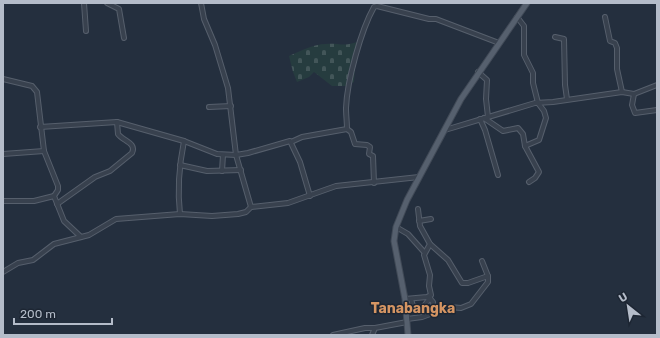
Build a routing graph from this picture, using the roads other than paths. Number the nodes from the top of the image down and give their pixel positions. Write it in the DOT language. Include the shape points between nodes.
graph roads {
  1 [pos="84,3"];
  2 [pos="107,3"];
  3 [pos="201,3"];
  4 [pos="527,3"];
  5 [pos="517,17"];
  6 [pos="605,18"];
  7 [pos="86,31"];
  8 [pos="555,37"];
  9 [pos="124,38"];
  10 [pos="499,43"];
  11 [pos="478,72"];
  12 [pos="3,79"];
  13 [pos="657,85"];
  14 [pos="622,92"];
  15 [pos="634,94"];
  16 [pos="567,99"];
  17 [pos="538,103"];
  18 [pos="231,106"];
  19 [pos="209,107"];
  20 [pos="657,110"];
  21 [pos="484,118"];
  22 [pos="117,122"];
  23 [pos="40,127"];
  24 [pos="347,129"];
  25 [pos="445,130"];
  26 [pos="184,141"];
  27 [pos="292,142"];
  28 [pos="525,146"];
  29 [pos="44,151"];
  30 [pos="3,154"];
  31 [pos="223,155"];
  32 [pos="236,155"];
  33 [pos="180,165"];
  34 [pos="241,170"];
  35 [pos="222,171"];
  36 [pos="498,175"];
  37 [pos="419,177"];
  38 [pos="529,182"];
  39 [pos="374,183"];
  40 [pos="54,196"];
  41 [pos="310,196"];
  42 [pos="3,201"];
  43 [pos="57,204"];
  44 [pos="251,207"];
  45 [pos="418,209"];
  46 [pos="180,214"];
  47 [pos="431,219"];
  48 [pos="419,221"];
  49 [pos="396,227"];
  50 [pos="81,237"];
  51 [pos="430,244"];
  52 [pos="424,252"];
  53 [pos="482,261"];
  54 [pos="3,272"];
  55 [pos="488,276"];
  56 [pos="429,297"];
  57 [pos="405,299"];
  58 [pos="412,299"];
  59 [pos="434,313"];
  60 [pos="407,321"];
  61 [pos="375,328"];
  62 [pos="334,335"];
  63 [pos="372,335"];
  64 [pos="408,335"];
  1 -- 7 [label="street"];
  2 -- 9 [label="street" via="119,9"];
  3 -- 18 [label="street" via="204,19 228,85"];
  4 -- 5 [label="main road"];
  5 -- 10 [label="main road"];
  5 -- 17 [label="street" via="524,29 524,55 533,73"];
  6 -- 14 [label="street" via="610,41 617,48 617,68"];
  8 -- 16 [label="street" via="564,39"];
  10 -- 11 [label="main road"];
  10 -- 24 [label="street" via="436,19 374,7 364,31 349,85"];
  11 -- 21 [label="street" via="487,80"];
  11 -- 25 [label="main road"];
  12 -- 23 [label="street" via="36,89"];
  13 -- 15 [label="street"];
  14 -- 15 [label="street"];
  14 -- 16 [label="street"];
  15 -- 20 [label="street" via="632,105 635,113"];
  16 -- 17 [label="street"];
  17 -- 21 [label="street"];
  17 -- 28 [label="street" via="545,115 541,137 537,142"];
  18 -- 19 [label="street"];
  18 -- 32 [label="street"];
  21 -- 25 [label="street"];
  21 -- 28 [label="street" via="500,131 505,132 516,127 520,129"];
  21 -- 36 [label="street"];
  22 -- 23 [label="street"];
  22 -- 26 [label="street"];
  22 -- 43 [label="street" via="118,134 133,145 132,153 110,171 95,177"];
  23 -- 29 [label="street"];
  24 -- 27 [label="street" via="302,137"];
  24 -- 39 [label="street" via="351,132 355,144 370,147 369,154 373,156 374,163"];
  25 -- 37 [label="main road"];
  26 -- 31 [label="street" via="214,154"];
  26 -- 33 [label="street"];
  27 -- 32 [label="street"];
  27 -- 41 [label="street"];
  28 -- 38 [label="street" via="531,160 539,169 538,175"];
  29 -- 30 [label="street"];
  29 -- 40 [label="street" via="58,183 58,190"];
  31 -- 32 [label="street"];
  31 -- 35 [label="street"];
  32 -- 34 [label="street"];
  33 -- 35 [label="street" via="207,171"];
  33 -- 46 [label="street" via="177,190"];
  34 -- 35 [label="street"];
  34 -- 44 [label="street"];
  37 -- 39 [label="street"];
  37 -- 49 [label="main road"];
  39 -- 41 [label="street" via="336,186"];
  40 -- 42 [label="street" via="34,201"];
  40 -- 43 [label="street"];
  41 -- 44 [label="street" via="283,204"];
  43 -- 50 [label="street" via="66,224"];
  44 -- 46 [label="street" via="246,212 231,215"];
  45 -- 48 [label="street"];
  46 -- 50 [label="street" via="116,220"];
  47 -- 48 [label="street"];
  48 -- 51 [label="street"];
  49 -- 52 [label="street" via="408,234"];
  49 -- 57 [label="main road" via="394,241"];
  50 -- 54 [label="street" via="54,244 33,260 18,263"];
  51 -- 52 [label="street"];
  51 -- 55 [label="street" via="448,260 462,283"];
  52 -- 56 [label="street" via="431,279"];
  53 -- 55 [label="street"];
  55 -- 59 [label="street" via="488,284 468,306 449,307"];
  56 -- 58 [label="street"];
  56 -- 58 [label="street" via="420,308 413,306"];
  56 -- 59 [label="street" via="433,302"];
  57 -- 58 [label="street"];
  57 -- 60 [label="main road"];
  59 -- 60 [label="street"];
  60 -- 61 [label="street"];
  60 -- 64 [label="main road"];
  61 -- 62 [label="street"];
  61 -- 63 [label="street"];
}
